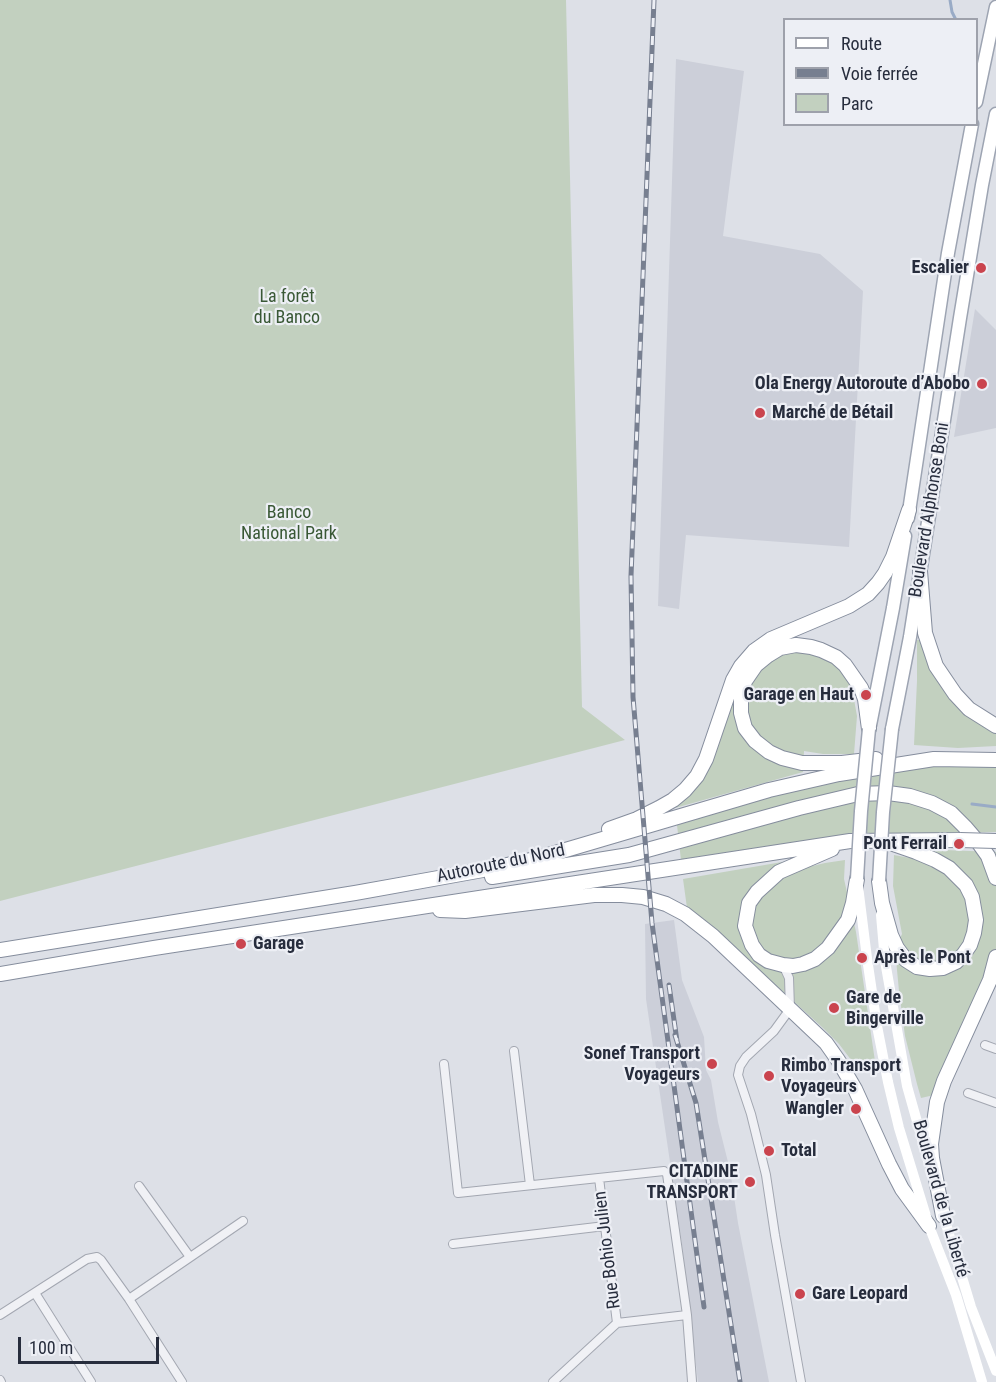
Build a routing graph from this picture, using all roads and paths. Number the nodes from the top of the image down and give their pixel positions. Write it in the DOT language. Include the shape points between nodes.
graph roads {
  1 [pos="996,7"];
  2 [pos="978,92"];
  3 [pos="996,114"];
  4 [pos="972,126"];
  5 [pos="909,510"];
  6 [pos="920,571"];
  7 [pos="996,726"];
  8 [pos="869,729"];
  9 [pos="934,759"];
  10 [pos="996,760"];
  11 [pos="880,840"];
  12 [pos="850,841"];
  13 [pos="996,841"];
  14 [pos="589,844"];
  15 [pos="996,878"];
  16 [pos="857,879"];
  17 [pos="879,881"];
  18 [pos="355,893"];
  19 [pos="411,908"];
  20 [pos="0,950"];
  21 [pos="996,957"];
  22 [pos="783,965"];
  23 [pos="0,974"];
  24 [pos="996,981"];
  25 [pos="981,1002"];
  26 [pos="790,1009"];
  27 [pos="985,1045"];
  28 [pos="996,1049"];
  29 [pos="514,1051"];
  30 [pos="444,1064"];
  31 [pos="968,1093"];
  32 [pos="996,1103"];
  33 [pos="599,1178"];
  34 [pos="530,1185"];
  35 [pos="139,1186"];
  36 [pos="944,1216"];
  37 [pos="243,1221"];
  38 [pos="605,1226"];
  39 [pos="929,1226"];
  40 [pos="453,1244"];
  41 [pos="190,1257"];
  42 [pos="35,1293"];
  43 [pos="129,1299"];
  44 [pos="0,1315"];
  45 [pos="687,1315"];
  46 [pos="617,1323"];
  47 [pos="996,1371"];
  48 [pos="91,1382"];
  49 [pos="182,1382"];
  50 [pos="553,1382"];
  51 [pos="691,1382"];
  52 [pos="801,1382"];
  53 [pos="982,1382"];
  1 -- 2 [label="main road"];
  3 -- 6 [label="main road, Boulevard Alphonse Boni"];
  4 -- 5 [label="main road, Boulevard Alphonse Boni"];
  5 -- 8 [label="main road, Boulevard Alphonse Boni"];
  5 -- 14 [label="highway" via="893,557 868,594 771,639 741,666 706,759 685,790 659,808 605,831"];
  6 -- 7 [label="highway" via="926,633 936,666 969,709"];
  6 -- 17 [label="main road, Boulevard Alphonse Boni, bridge" via="892,729"];
  8 -- 9 [label="highway" via="861,688 845,665 821,650 796,645 780,648 756,665 745,681 741,713 745,728 755,741 782,758 821,764 906,756"];
  8 -- 16 [label="main road, Boulevard Alphonse Boni, bridge"];
  9 -- 10 [label="highway, Autoroute du Nord"];
  9 -- 14 [label="highway, Autoroute du Nord" via="769,790"];
  11 -- 12 [label="highway, Autoroute du Nord"];
  11 -- 13 [label="highway, Autoroute du Nord, bridge"];
  11 -- 17 [label="highway" via="935,860 950,868 966,885 976,920 970,945 963,955 943,968 917,967 906,960 891,935"];
  12 -- 19 [label="highway, Autoroute du Nord"];
  12 -- 22 [label="highway" via="779,872 749,903 745,926 752,945 768,961"];
  14 -- 18 [label="highway, Autoroute du Nord" via="483,870"];
  15 -- 18 [label="highway" via="978,842 951,813 932,803 888,792 858,794 799,808 629,855 485,878"];
  16 -- 22 [label="highway" via="848,920 828,948 803,964"];
  16 -- 39 [label="main road" via="888,1083"];
  17 -- 36 [label="main road, Boulevard de la Liberté" via="885,961 907,1086"];
  18 -- 20 [label="highway, Autoroute du Nord"];
  19 -- 23 [label="highway, Autoroute du Nord"];
  19 -- 26 [label="highway" via="465,911 594,895 643,897 685,914"];
  21 -- 25 [label="highway"];
  22 -- 26 [label="street" via="789,978"];
  24 -- 25 [label="highway"];
  25 -- 36 [label="highway" via="937,1102 931,1144"];
  26 -- 39 [label="highway" via="838,1060 902,1189"];
  26 -- 52 [label="street" via="774,1031 746,1057 738,1075 766,1175"];
  27 -- 28 [label="street"];
  29 -- 34 [label="street"];
  30 -- 34 [label="street" via="458,1193"];
  31 -- 32 [label="street"];
  33 -- 34 [label="street"];
  33 -- 38 [label="street, Rue Bohio Julien"];
  33 -- 45 [label="street" via="666,1172"];
  35 -- 41 [label="street"];
  36 -- 47 [label="main road, Boulevard de la Liberté" via="971,1308"];
  37 -- 41 [label="street"];
  38 -- 40 [label="street"];
  38 -- 46 [label="street, Rue Bohio Julien"];
  39 -- 53 [label="main road" via="956,1295"];
  41 -- 43 [label="street"];
  42 -- 43 [label="street" via="87,1259 97,1257"];
  42 -- 44 [label="street"];
  42 -- 48 [label="street"];
  43 -- 49 [label="street"];
  45 -- 46 [label="street"];
  45 -- 51 [label="street"];
  46 -- 50 [label="street"];
}
